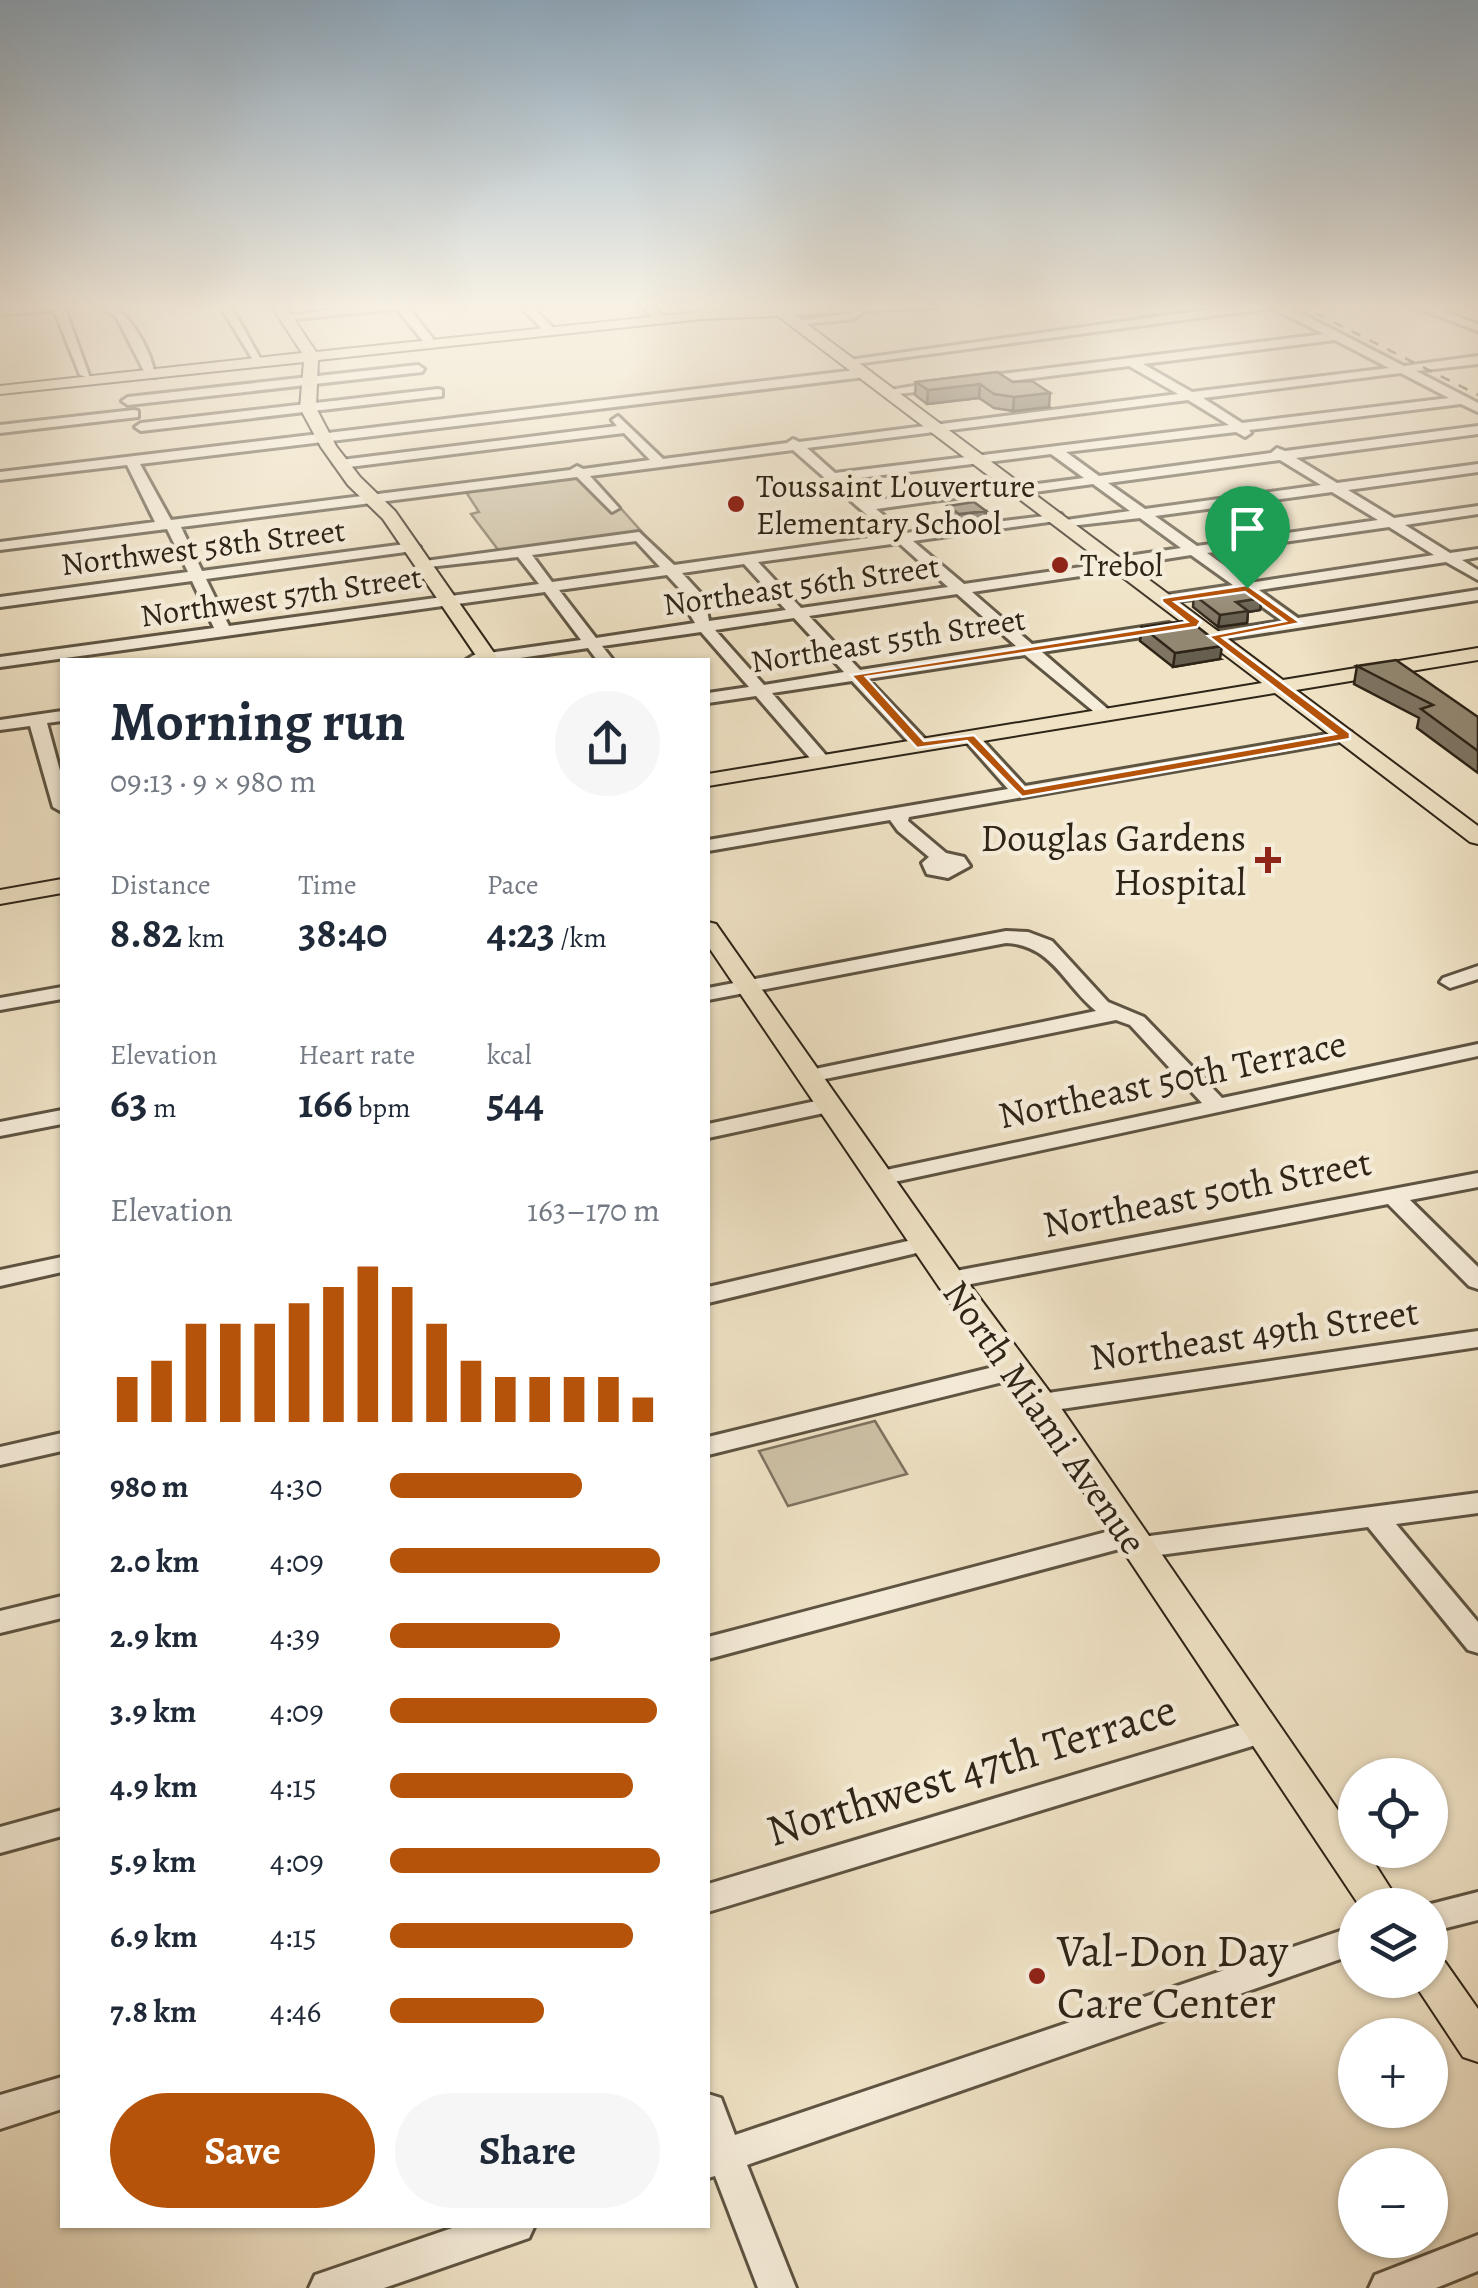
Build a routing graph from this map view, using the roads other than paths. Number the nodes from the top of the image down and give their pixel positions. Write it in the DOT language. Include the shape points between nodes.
graph roads {
  1 [pos="133,411"];
  2 [pos="151,411"];
  3 [pos="228,411"];
  4 [pos="309,411"];
  5 [pos="454,411"];
  6 [pos="532,411"];
  7 [pos="608,411"];
  8 [pos="915,411"];
  9 [pos="1073,411"];
  10 [pos="1214,411"];
  11 [pos="1377,411"];
  12 [pos="134,414"];
  13 [pos="461,419"];
  14 [pos="938,428"];
  15 [pos="1238,428"];
  16 [pos="0,429"];
  17 [pos="626,429"];
  18 [pos="1478,430"];
  19 [pos="323,437"];
  20 [pos="1252,437"];
  21 [pos="795,445"];
  22 [pos="1267,446"];
  23 [pos="1054,450"];
  24 [pos="1282,456"];
  25 [pos="154,458"];
  26 [pos="978,459"];
  27 [pos="132,461"];
  28 [pos="659,462"];
  29 [pos="341,464"];
  30 [pos="1478,468"];
  31 [pos="579,472"];
  32 [pos="0,476"];
  33 [pos="832,477"];
  34 [pos="1094,480"];
  35 [pos="1018,488"];
  36 [pos="1334,488"];
  37 [pos="371,498"];
  38 [pos="865,506"];
  39 [pos="612,508"];
  40 [pos="1478,510"];
  41 [pos="1143,514"];
  42 [pos="1061,520"];
  43 [pos="1390,522"];
  44 [pos="167,523"];
  45 [pos="899,537"];
  46 [pos="0,544"];
  47 [pos="413,547"];
  48 [pos="1192,551"];
  49 [pos="522,552"];
  50 [pos="1478,552"];
  51 [pos="1447,557"];
  52 [pos="747,559"];
  53 [pos="1118,564"];
  54 [pos="425,565"];
  55 [pos="669,570"];
  56 [pos="200,575"];
  57 [pos="1478,576"];
  58 [pos="546,586"];
  59 [pos="1247,588"];
  60 [pos="962,590"];
  61 [pos="1478,595"];
  62 [pos="450,600"];
  63 [pos="1166,600"];
  64 [pos="0,602"];
  65 [pos="796,613"];
  66 [pos="1295,623"];
  67 [pos="704,626"];
  68 [pos="1205,630"];
  69 [pos="224,632"];
  70 [pos="592,643"];
  71 [pos="1027,649"];
  72 [pos="1478,654"];
  73 [pos="483,658"];
  74 [pos="491,658"];
  75 [pos="603,658"];
  76 [pos="0,662"];
  77 [pos="857,675"];
  78 [pos="1280,686"];
  79 [pos="758,691"];
  80 [pos="710,698"];
  81 [pos="60,716"];
  82 [pos="1104,716"];
  83 [pos="37,720"];
  84 [pos="0,724"];
  85 [pos="1345,736"];
  86 [pos="970,737"];
  87 [pos="921,745"];
  88 [pos="822,761"];
  89 [pos="710,780"];
  90 [pos="1022,793"];
  91 [pos="60,800"];
  92 [pos="901,813"];
  93 [pos="1478,837"];
  94 [pos="710,846"];
  95 [pos="934,851"];
  96 [pos="60,886"];
  97 [pos="0,897"];
  98 [pos="710,933"];
  99 [pos="1478,972"];
  100 [pos="746,986"];
  101 [pos="1478,986"];
  102 [pos="60,993"];
  103 [pos="710,994"];
  104 [pos="0,1004"];
  105 [pos="1119,1013"];
  106 [pos="1478,1050"];
  107 [pos="810,1076"];
  108 [pos="830,1105"];
  109 [pos="1216,1105"];
  110 [pos="60,1118"];
  111 [pos="0,1130"];
  112 [pos="710,1131"];
  113 [pos="880,1178"];
  114 [pos="1478,1180"];
  115 [pos="1392,1195"];
  116 [pos="925,1244"];
  117 [pos="60,1265"];
  118 [pos="0,1278"];
  119 [pos="950,1280"];
  120 [pos="1478,1280"];
  121 [pos="710,1294"];
  122 [pos="1478,1338"];
  123 [pos="1014,1370"];
  124 [pos="1040,1403"];
  125 [pos="60,1442"];
  126 [pos="710,1446"];
  127 [pos="0,1456"];
  128 [pos="1478,1503"];
  129 [pos="1375,1516"];
  130 [pos="1133,1542"];
  131 [pos="60,1607"];
  132 [pos="0,1622"];
  133 [pos="1478,1642"];
  134 [pos="710,1648"];
  135 [pos="1261,1731"];
  136 [pos="60,1824"];
  137 [pos="0,1840"];
  138 [pos="1370,1888"];
  139 [pos="710,1897"];
  140 [pos="1478,1906"];
  141 [pos="1448,1914"];
  142 [pos="1338,1946"];
  143 [pos="1446,1998"];
  144 [pos="1478,2043"];
  145 [pos="60,2094"];
  146 [pos="0,2112"];
  147 [pos="710,2122"];
  148 [pos="716,2158"];
  149 [pos="507,2228"];
  150 [pos="1478,2254"];
  151 [pos="328,2288"];
  152 [pos="777,2288"];
  153 [pos="1388,2288"];
  1 -- 12 [label="street"];
  2 -- 12 [label="street"];
  3 -- 12 [label="street"];
  4 -- 19 [label="main road"];
  5 -- 13 [label="street"];
  6 -- 13 [label="street"];
  7 -- 17 [label="street"];
  8 -- 14 [label="main road"];
  9 -- 14 [label="street"];
  10 -- 15 [label="street"];
  11 -- 15 [label="street"];
  12 -- 16 [label="street"];
  12 -- 25 [label="street"];
  13 -- 19 [label="street"];
  14 -- 21 [label="street"];
  14 -- 26 [label="main road"];
  15 -- 20 [label="street"];
  15 -- 23 [label="street"];
  17 -- 28 [label="street"];
  17 -- 29 [label="street"];
  18 -- 24 [label="street"];
  19 -- 25 [label="street"];
  19 -- 29 [label="main road"];
  21 -- 28 [label="street"];
  21 -- 33 [label="street"];
  22 -- 24 [label="street"];
  23 -- 26 [label="street"];
  23 -- 34 [label="street"];
  24 -- 34 [label="street"];
  24 -- 36 [label="street"];
  25 -- 27 [label="street"];
  26 -- 33 [label="street"];
  26 -- 35 [label="main road"];
  27 -- 32 [label="street"];
  27 -- 44 [label="street"];
  28 -- 31 [label="street"];
  29 -- 37 [label="main road"];
  30 -- 36 [label="street, Northwest 57th Street"];
  31 -- 37 [label="street"];
  31 -- 39 [label="street"];
  33 -- 38 [label="street"];
  34 -- 35 [label="street"];
  34 -- 41 [label="street"];
  35 -- 38 [label="street"];
  35 -- 42 [label="main road"];
  36 -- 41 [label="street, Northwest 57th Street"];
  36 -- 43 [label="street"];
  37 -- 44 [label="street"];
  37 -- 47 [label="main road"];
  38 -- 45 [label="street"];
  40 -- 43 [label="street, Northeast 56th Street"];
  41 -- 42 [label="street, Northwest 57th Street"];
  41 -- 48 [label="street"];
  42 -- 45 [label="street, Northwest 57th Street"];
  42 -- 53 [label="main road"];
  43 -- 48 [label="street, Northeast 56th Street"];
  43 -- 51 [label="street"];
  44 -- 46 [label="street"];
  44 -- 56 [label="street"];
  45 -- 52 [label="street, Northwest 57th Street"];
  45 -- 60 [label="street"];
  47 -- 54 [label="main road"];
  47 -- 56 [label="street, Northwest 58th Street"];
  48 -- 53 [label="street, Northeast 56th Street"];
  48 -- 59 [label="street"];
  49 -- 54 [label="street"];
  49 -- 55 [label="street" via="639,536"];
  49 -- 58 [label="street"];
  50 -- 51 [label="street"];
  51 -- 57 [label="street"];
  51 -- 59 [label="street"];
  52 -- 55 [label="street, Northwest 57th Street"];
  52 -- 65 [label="street"];
  53 -- 60 [label="street, Northeast 56th Street"];
  53 -- 63 [label="main road"];
  54 -- 62 [label="main road"];
  55 -- 58 [label="street, Northwest 57th Street"];
  55 -- 67 [label="street" via="697,598"];
  56 -- 64 [label="street, Northwest 58th Street"];
  56 -- 69 [label="street"];
  58 -- 62 [label="street, Northwest 57th Street"];
  58 -- 70 [label="street"];
  59 -- 63 [label="street"];
  59 -- 66 [label="street"];
  60 -- 65 [label="street, Northeast 56th Street"];
  60 -- 71 [label="street"];
  61 -- 66 [label="street, Northeast 55th Street"];
  62 -- 69 [label="street, Northwest 57th Street"];
  62 -- 73 [label="main road"];
  63 -- 68 [label="main road"];
  65 -- 67 [label="street, Northeast 56th Street"];
  65 -- 77 [label="street"];
  66 -- 68 [label="street, Northeast 55th Street"];
  67 -- 70 [label="street, Northeast 56th Street"];
  67 -- 79 [label="street"];
  68 -- 71 [label="street, Northeast 55th Street"];
  68 -- 78 [label="main road"];
  69 -- 76 [label="street, Northwest 57th Street"];
  70 -- 74 [label="street, Northeast 56th Street"];
  70 -- 75 [label="street"];
  71 -- 77 [label="street, Northeast 55th Street"];
  71 -- 82 [label="street"];
  72 -- 78 [label="main road"];
  77 -- 79 [label="street, Northeast 55th Street"];
  77 -- 87 [label="street"];
  78 -- 82 [label="main road"];
  78 -- 85 [label="main road"];
  79 -- 80 [label="street, Northeast 55th Street"];
  79 -- 88 [label="street"];
  81 -- 83 [label="street"];
  82 -- 86 [label="main road"];
  83 -- 84 [label="street"];
  83 -- 91 [label="street"];
  85 -- 90 [label="street"];
  85 -- 93 [label="main road"];
  86 -- 87 [label="main road"];
  86 -- 90 [label="street"];
  87 -- 88 [label="main road"];
  88 -- 89 [label="main road"];
  90 -- 92 [label="street"];
  92 -- 94 [label="street"];
  92 -- 95 [label="street" via="899,822"];
  96 -- 97 [label="main road"];
  98 -- 100 [label="main road, North Miami Avenue"];
  99 -- 101 [label="street" via="1450,982"];
  100 -- 103 [label="street"];
  100 -- 105 [label="street" via="1028,938 1045,944 1101,1006"];
  100 -- 107 [label="main road, North Miami Avenue"];
  102 -- 104 [label="street"];
  105 -- 107 [label="street"];
  105 -- 109 [label="street" via="1137,1021"];
  106 -- 109 [label="street, Northeast 50th Terrace"];
  107 -- 108 [label="main road, North Miami Avenue"];
  108 -- 112 [label="street"];
  108 -- 113 [label="main road, North Miami Avenue"];
  109 -- 113 [label="street, Northeast 50th Terrace"];
  110 -- 111 [label="street"];
  113 -- 116 [label="main road, North Miami Avenue"];
  114 -- 115 [label="street, Northeast 50th Street"];
  115 -- 119 [label="street, Northeast 50th Street"];
  115 -- 120 [label="street"];
  116 -- 119 [label="main road, North Miami Avenue"];
  116 -- 121 [label="street"];
  117 -- 118 [label="street"];
  119 -- 123 [label="main road, North Miami Avenue"];
  122 -- 124 [label="street, Northeast 49th Street"];
  123 -- 124 [label="main road, North Miami Avenue"];
  123 -- 126 [label="street"];
  124 -- 130 [label="main road, North Miami Avenue"];
  125 -- 127 [label="street"];
  128 -- 129 [label="street"];
  129 -- 130 [label="street"];
  129 -- 133 [label="street"];
  130 -- 134 [label="street"];
  130 -- 135 [label="main road, North Miami Avenue"];
  131 -- 132 [label="street"];
  135 -- 138 [label="main road, North Miami Avenue"];
  135 -- 139 [label="street, Northwest 47th Terrace"];
  136 -- 137 [label="street"];
  140 -- 141 [label="street"];
  142 -- 148 [label="street"];
  143 -- 144 [label="main road"];
  145 -- 146 [label="street"];
  147 -- 148 [label="street"];
  148 -- 152 [label="street"];
  149 -- 151 [label="street"];
  150 -- 153 [label="street"];
}
